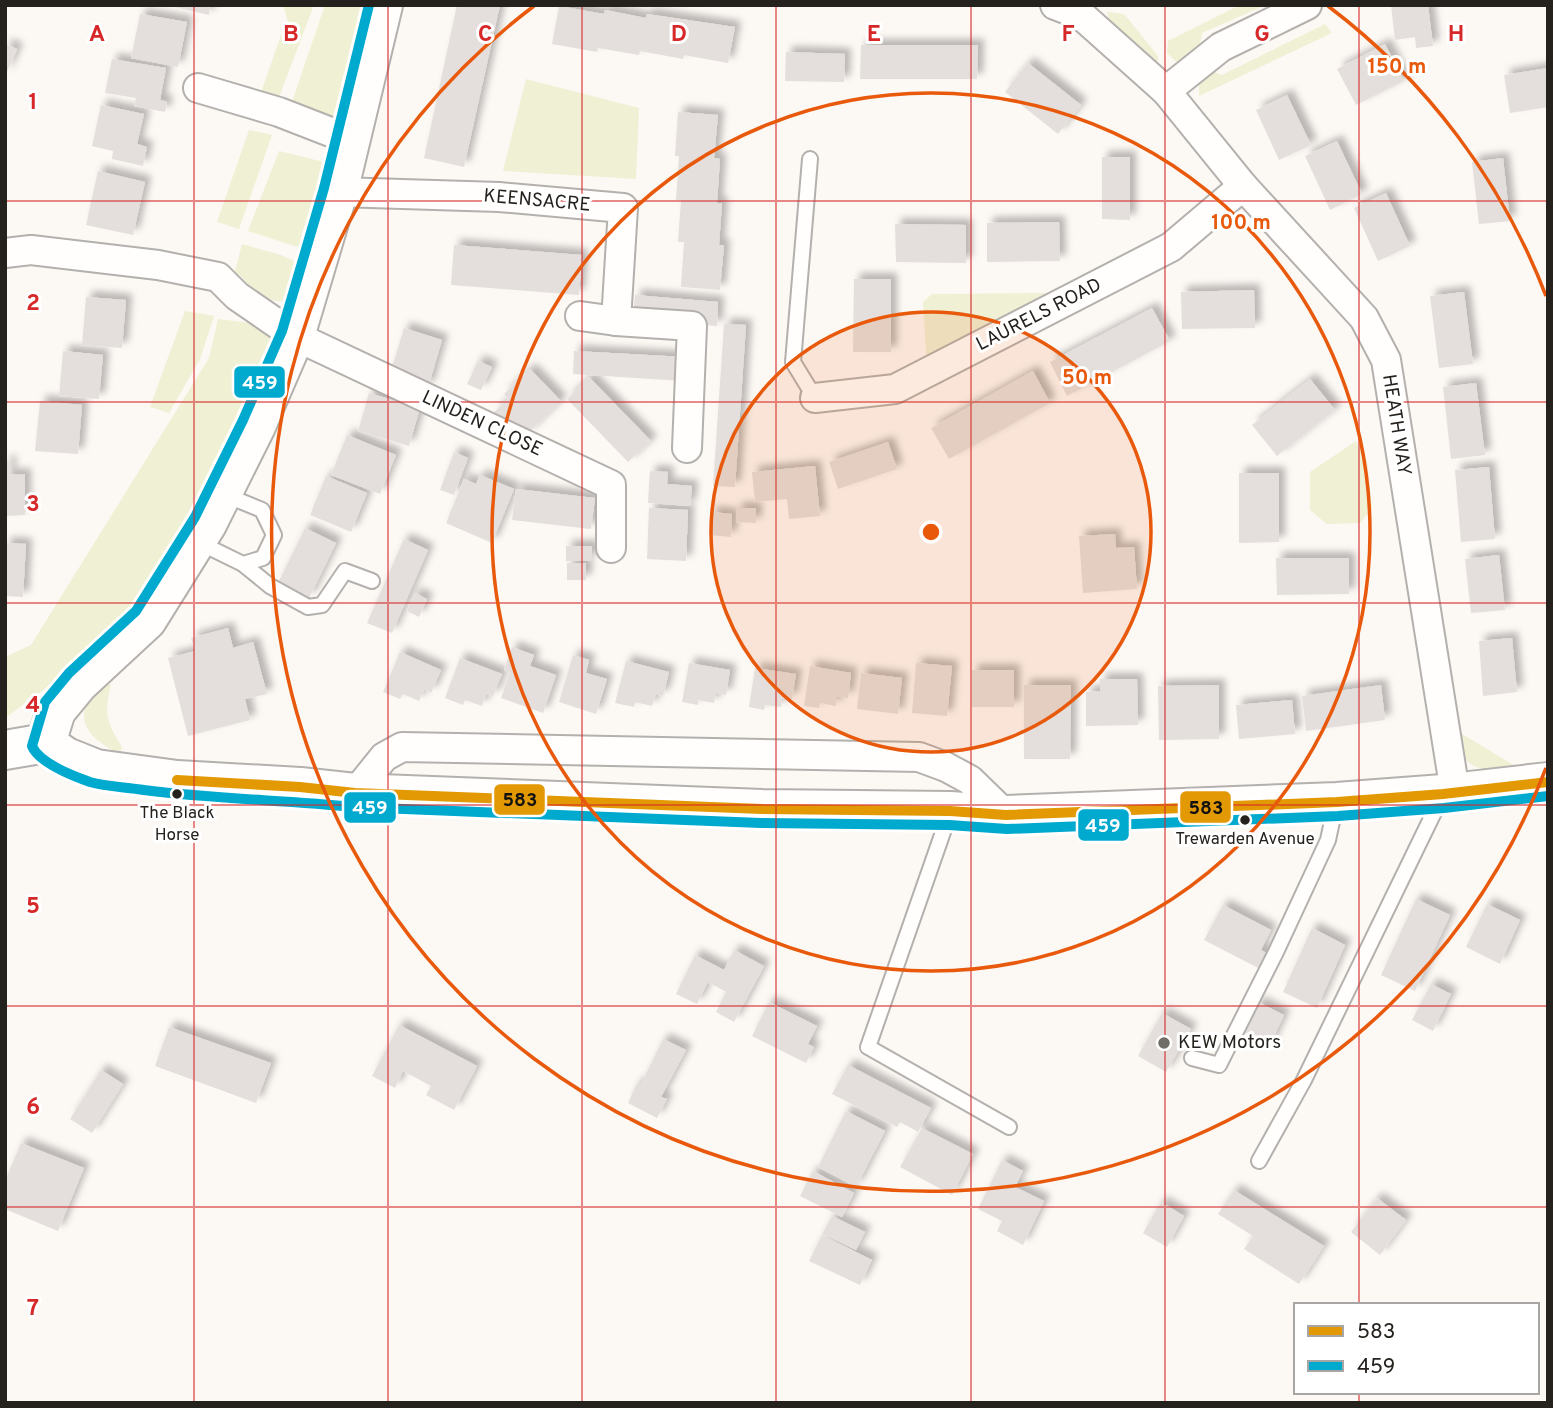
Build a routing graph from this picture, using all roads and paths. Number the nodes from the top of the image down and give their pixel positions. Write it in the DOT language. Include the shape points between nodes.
graph roads {
  1 [pos="383,5"];
  2 [pos="1055,5"];
  3 [pos="1307,5"];
  4 [pos="1084,10"];
  5 [pos="198,88"];
  6 [pos="1166,91"];
  7 [pos="351,140"];
  8 [pos="810,159"];
  9 [pos="1243,186"];
  10 [pos="338,191"];
  11 [pos="5,253"];
  12 [pos="580,316"];
  13 [pos="617,321"];
  14 [pos="295,336"];
  15 [pos="815,397"];
  16 [pos="687,448"];
  17 [pos="222,494"];
  18 [pos="196,541"];
  19 [pos="611,548"];
  20 [pos="243,564"];
  21 [pos="372,581"];
  22 [pos="46,743"];
  23 [pos="5,750"];
  24 [pos="1548,782"];
  25 [pos="355,793"];
  26 [pos="1449,793"];
  27 [pos="1337,802"];
  28 [pos="950,811"];
  29 [pos="1006,815"];
  30 [pos="1192,1058"];
  31 [pos="1009,1127"];
  32 [pos="1259,1161"];
  1 -- 7 [label="street"];
  2 -- 4 [label="street, HEATH WAY"];
  3 -- 6 [label="street" via="1221,47"];
  4 -- 6 [label="street, HEATH WAY"];
  5 -- 7 [label="street"];
  6 -- 9 [label="street, HEATH WAY"];
  7 -- 10 [label="street"];
  8 -- 15 [label="lane" via="793,362"];
  9 -- 15 [label="street, LAURELS ROAD" via="1171,247 895,389"];
  9 -- 26 [label="street, HEATH WAY" via="1364,318 1385,360"];
  10 -- 13 [label="street, KEENSACRE" via="499,197 623,208"];
  10 -- 14 [label="street"];
  11 -- 14 [label="street" via="31,250 218,277 237,296"];
  12 -- 13 [label="street"];
  13 -- 16 [label="street" via="692,326"];
  14 -- 17 [label="street"];
  14 -- 19 [label="street, LINDEN CLOSE" via="611,485"];
  17 -- 18 [label="street"];
  17 -- 20 [label="lane" via="262,510 274,535 263,558"];
  18 -- 20 [label="lane"];
  18 -- 22 [label="street" via="147,620 79,683 56,711"];
  20 -- 21 [label="lane" via="308,607 322,605 345,570"];
  22 -- 23 [label="street"];
  22 -- 25 [label="street" via="96,769"];
  24 -- 26 [label="street"];
  25 -- 28 [label="street" via="762,809"];
  25 -- 29 [label="street" via="384,757 402,747 919,757 970,780"];
  26 -- 27 [label="street"];
  26 -- 32 [label="lane"];
  27 -- 29 [label="street"];
  27 -- 30 [label="lane" via="1328,840 1219,1065"];
  28 -- 29 [label="street"];
  28 -- 31 [label="lane" via="868,1047"];
}
